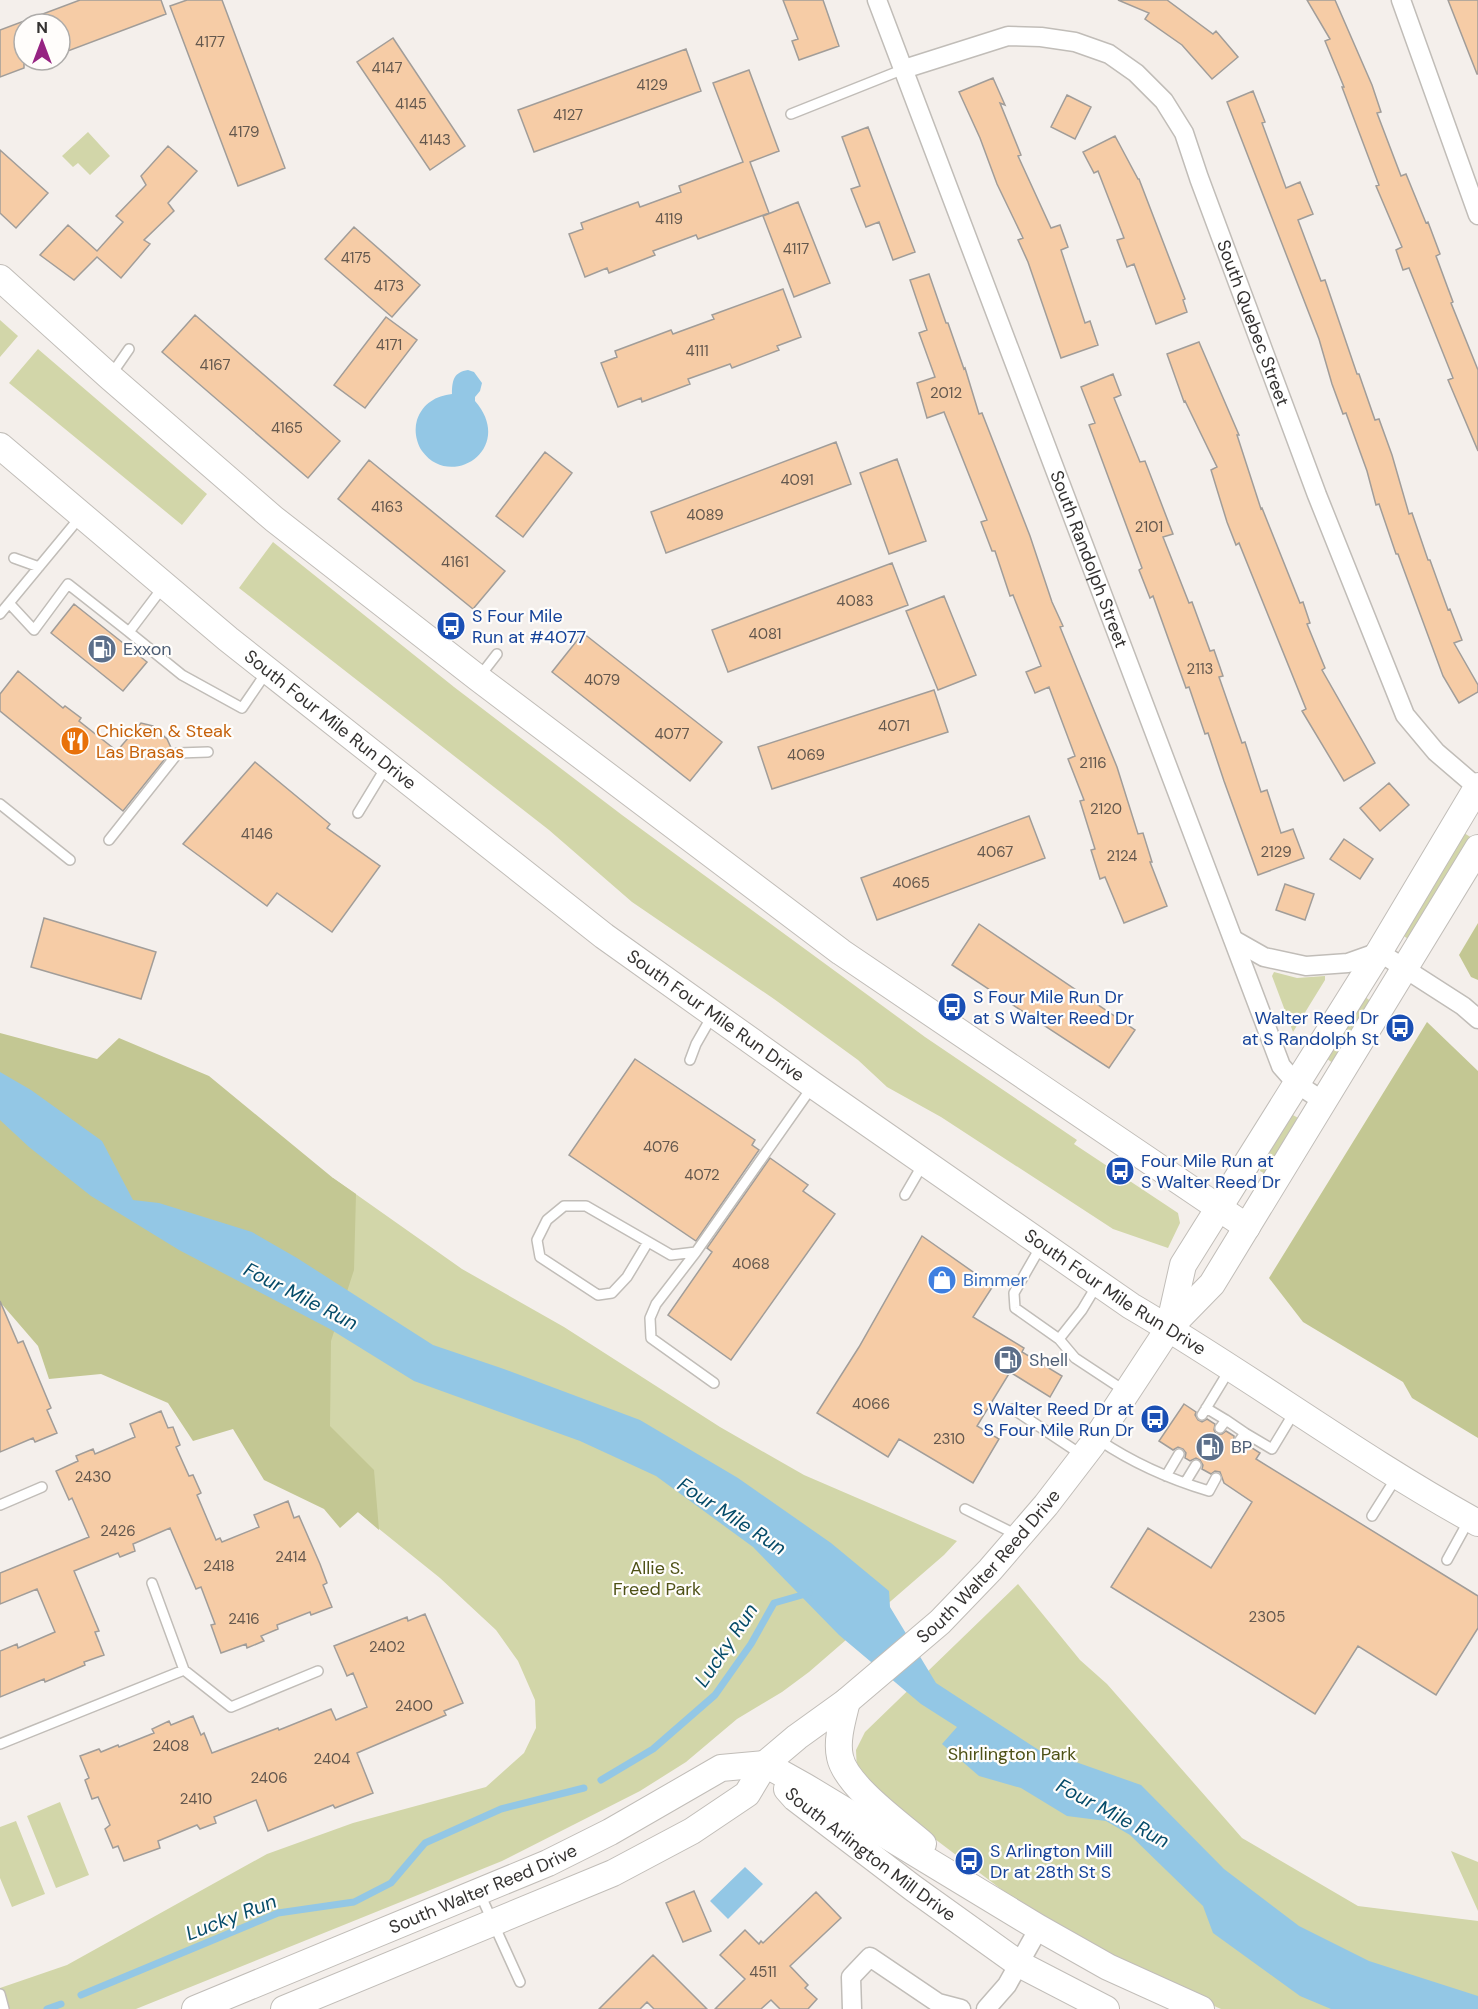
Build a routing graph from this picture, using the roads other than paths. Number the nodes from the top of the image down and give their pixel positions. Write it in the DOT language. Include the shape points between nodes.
graph roads {
  1 [pos="878,0"];
  2 [pos="1401,0"];
  3 [pos="904,69"];
  4 [pos="791,114"];
  5 [pos="1478,214"];
  6 [pos="0,278"];
  7 [pos="129,349"];
  8 [pos="110,377"];
  9 [pos="0,446"];
  10 [pos="81,516"];
  11 [pos="14,558"];
  12 [pos="39,567"];
  13 [pos="164,585"];
  14 [pos="9,603"];
  15 [pos="0,614"];
  16 [pos="129,632"];
  17 [pos="497,654"];
  18 [pos="268,671"];
  19 [pos="478,678"];
  20 [pos="208,752"];
  21 [pos="387,766"];
  22 [pos="1478,787"];
  23 [pos="0,804"];
  24 [pos="358,813"];
  25 [pos="109,840"];
  26 [pos="1478,848"];
  27 [pos="70,860"];
  28 [pos="1234,940"];
  29 [pos="1378,952"];
  30 [pos="1405,969"];
  31 [pos="713,1014"];
  32 [pos="1478,1019"];
  33 [pos="690,1060"];
  34 [pos="1296,1083"];
  35 [pos="813,1085"];
  36 [pos="1324,1102"];
  37 [pos="924,1162"];
  38 [pos="905,1195"];
  39 [pos="1217,1208"];
  40 [pos="1247,1227"];
  41 [pos="648,1242"];
  42 [pos="1042,1244"];
  43 [pos="696,1252"];
  44 [pos="1098,1283"];
  45 [pos="1169,1328"];
  46 [pos="1059,1339"];
  47 [pos="1231,1368"];
  48 [pos="714,1383"];
  49 [pos="1127,1392"];
  50 [pos="1014,1409"];
  51 [pos="1295,1411"];
  52 [pos="1090,1447"];
  53 [pos="1179,1454"];
  54 [pos="1196,1465"];
  55 [pos="1398,1474"];
  56 [pos="1166,1476"];
  57 [pos="1216,1478"];
  58 [pos="1185,1483"];
  59 [pos="42,1486"];
  60 [pos="0,1504"];
  61 [pos="965,1509"];
  62 [pos="1372,1516"];
  63 [pos="1474,1520"];
  64 [pos="1019,1536"];
  65 [pos="1447,1560"];
  66 [pos="152,1583"];
  67 [pos="184,1670"];
  68 [pos="318,1671"];
  69 [pos="844,1706"];
  70 [pos="0,1744"];
  71 [pos="765,1764"];
  72 [pos="973,1887"];
  73 [pos="479,1891"];
  74 [pos="494,1923"];
  75 [pos="1038,1928"];
  76 [pos="1019,1964"];
  77 [pos="520,1982"];
  78 [pos="0,1994"];
  79 [pos="2,2006"];
  80 [pos="195,2009"];
  81 [pos="284,2009"];
  82 [pos="852,2009"];
  83 [pos="961,2009"];
  84 [pos="986,2009"];
  85 [pos="1106,2009"];
  86 [pos="1202,2009"];
  1 -- 3 [label="street, South Randolph Street"];
  2 -- 5 [label="street"];
  3 -- 4 [label="lane"];
  3 -- 22 [label="street, South Quebec Street" via="1008,36 1041,37 1075,42 1109,54 1136,73 1164,101 1184,133 1317,495 1405,715 1436,753"];
  3 -- 28 [label="street, South Randolph Street"];
  6 -- 8 [label="main road"];
  7 -- 8 [label="lane"];
  8 -- 19 [label="main road" via="274,519"];
  9 -- 10 [label="main road, South Four Mile Run Drive"];
  10 -- 12 [label="lane"];
  10 -- 13 [label="main road, South Four Mile Run Drive"];
  11 -- 12 [label="lane"];
  12 -- 14 [label="lane"];
  13 -- 16 [label="lane"];
  13 -- 18 [label="main road, South Four Mile Run Drive"];
  14 -- 15 [label="lane"];
  14 -- 16 [label="lane" via="34,630 68,584"];
  16 -- 18 [label="lane" via="182,675 242,708"];
  17 -- 19 [label="lane"];
  18 -- 21 [label="main road, South Four Mile Run Drive"];
  19 -- 39 [label="main road" via="841,952"];
  20 -- 25 [label="lane" via="178,753"];
  21 -- 24 [label="lane"];
  21 -- 31 [label="main road, South Four Mile Run Drive" via="604,936"];
  22 -- 29 [label="main road, South Walter Reed Drive"];
  23 -- 27 [label="lane"];
  26 -- 30 [label="main road, South Walter Reed Drive"];
  28 -- 29 [label="street" via="1264,957 1306,966 1348,963"];
  28 -- 34 [label="street, South Randolph Street" via="1281,1066"];
  29 -- 30 [label="street"];
  29 -- 34 [label="main road, South Walter Reed Drive"];
  30 -- 32 [label="street"];
  30 -- 36 [label="main road, South Walter Reed Drive"];
  31 -- 33 [label="lane"];
  31 -- 35 [label="main road, South Four Mile Run Drive"];
  34 -- 36 [label="street, South Randolph Street"];
  34 -- 39 [label="main road, South Walter Reed Drive"];
  35 -- 37 [label="main road, South Four Mile Run Drive"];
  35 -- 43 [label="lane"];
  36 -- 40 [label="main road, South Walter Reed Drive"];
  37 -- 38 [label="lane"];
  37 -- 42 [label="main road, South Four Mile Run Drive"];
  39 -- 40 [label="main road"];
  39 -- 45 [label="main road, South Walter Reed Drive" via="1183,1265"];
  40 -- 45 [label="main road, South Walter Reed Drive" via="1212,1284"];
  41 -- 41 [label="lane" via="586,1206 564,1206 547,1220 537,1240 540,1257 597,1295 612,1293 627,1277"];
  41 -- 43 [label="lane" via="671,1255"];
  42 -- 44 [label="main road, South Four Mile Run Drive"];
  42 -- 46 [label="lane" via="1014,1293 1015,1308"];
  43 -- 48 [label="lane" via="656,1304 650,1318 651,1338"];
  44 -- 45 [label="main road, South Four Mile Run Drive"];
  44 -- 46 [label="lane"];
  45 -- 47 [label="main road, South Four Mile Run Drive"];
  45 -- 49 [label="main road, South Walter Reed Drive"];
  46 -- 49 [label="lane" via="1075,1358"];
  47 -- 51 [label="main road, South Four Mile Run Drive"];
  47 -- 51 [label="lane" via="1204,1412 1243,1437 1272,1449"];
  49 -- 52 [label="main road, South Walter Reed Drive"];
  50 -- 52 [label="lane"];
  51 -- 55 [label="main road, South Four Mile Run Drive"];
  52 -- 56 [label="lane"];
  52 -- 64 [label="main road, South Walter Reed Drive"];
  53 -- 56 [label="lane"];
  54 -- 58 [label="lane"];
  55 -- 62 [label="lane"];
  55 -- 63 [label="main road, South Four Mile Run Drive"];
  56 -- 58 [label="lane"];
  57 -- 58 [label="lane" via="1209,1491"];
  59 -- 60 [label="lane"];
  61 -- 64 [label="lane"];
  63 -- 65 [label="lane"];
  64 -- 69 [label="main road, South Walter Reed Drive" via="940,1622"];
  66 -- 67 [label="lane"];
  67 -- 68 [label="lane" via="231,1707"];
  67 -- 70 [label="lane"];
  69 -- 71 [label="main road, South Walter Reed Drive"];
  69 -- 72 [label="main road" via="839,1747 848,1776"];
  71 -- 72 [label="main road, South Arlington Mill Drive"];
  71 -- 73 [label="main road, South Walter Reed Drive" via="721,1768 610,1832"];
  71 -- 74 [label="main road, South Walter Reed Drive" via="747,1794 692,1831 614,1873"];
  71 -- 76 [label="main road, South Arlington Mill Drive" via="795,1798"];
  72 -- 75 [label="main road, South Arlington Mill Drive"];
  73 -- 74 [label="lane"];
  73 -- 80 [label="main road, South Walter Reed Drive"];
  74 -- 77 [label="lane"];
  74 -- 81 [label="main road, South Walter Reed Drive" via="321,1998"];
  75 -- 76 [label="street"];
  75 -- 86 [label="main road, South Arlington Mill Drive" via="1108,1967"];
  76 -- 84 [label="street"];
  76 -- 85 [label="main road, South Arlington Mill Drive"];
  78 -- 79 [label="lane"];
  82 -- 83 [label="street" via="851,1977 870,1957 938,2002"];
}
